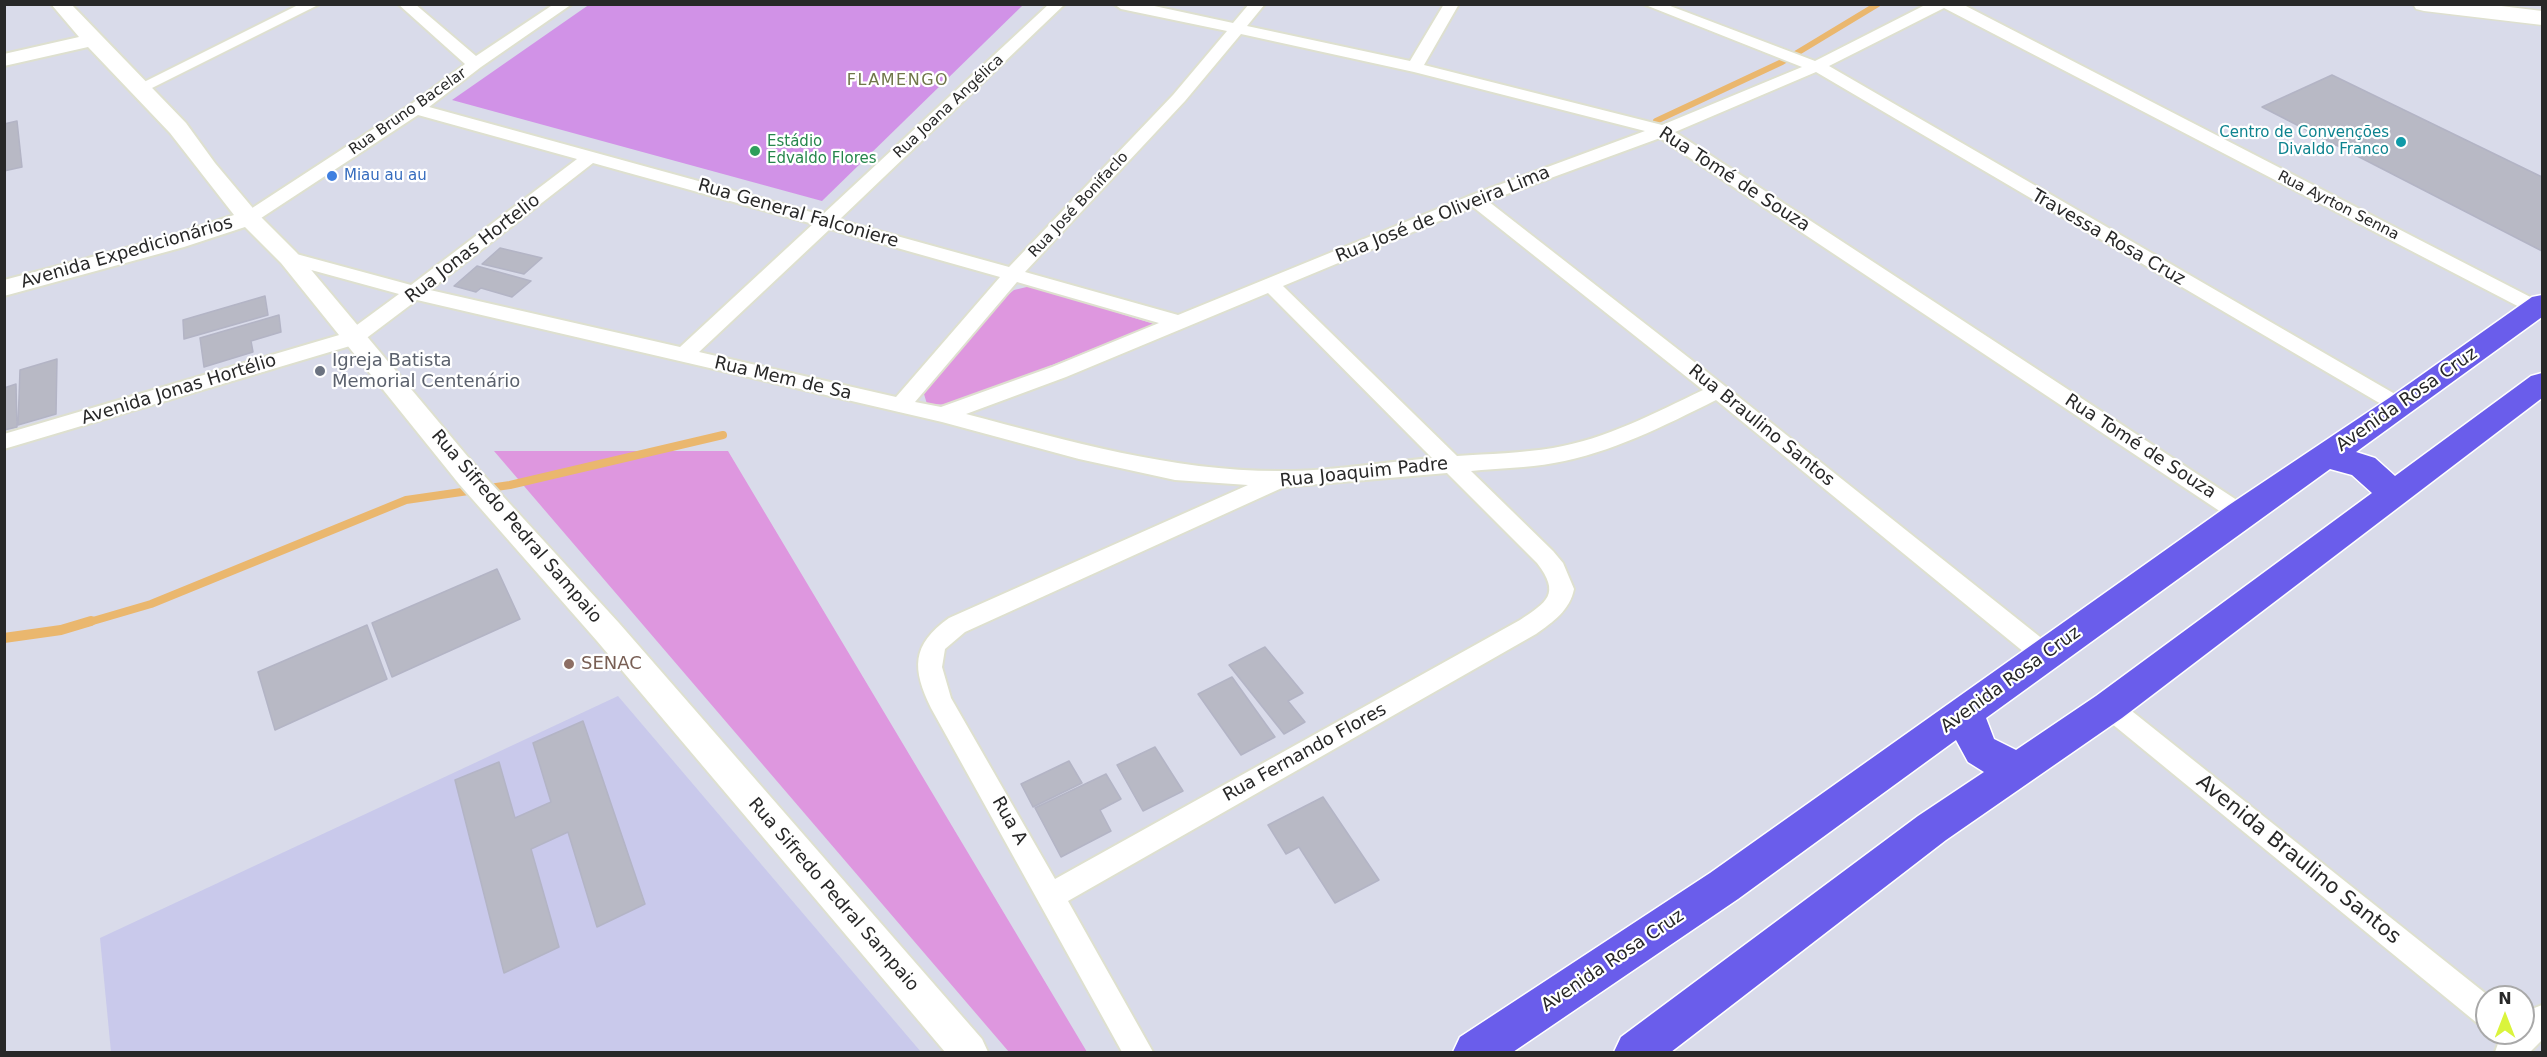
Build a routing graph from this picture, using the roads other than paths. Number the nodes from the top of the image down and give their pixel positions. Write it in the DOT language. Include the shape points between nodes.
graph roads {
  1 [pos="60,4"];
  2 [pos="313,4"];
  3 [pos="405,4"];
  4 [pos="565,4"];
  5 [pos="1058,4"];
  6 [pos="1121,4"];
  7 [pos="1258,4"];
  8 [pos="1452,4"];
  9 [pos="1650,4"];
  10 [pos="1940,4"];
  11 [pos="1948,4"];
  12 [pos="2424,4"];
  13 [pos="2542,18"];
  14 [pos="1236,30"];
  15 [pos="92,40"];
  16 [pos="4,60"];
  17 [pos="476,64"];
  18 [pos="1817,66"];
  19 [pos="1415,67"];
  20 [pos="138,89"];
  21 [pos="416,109"];
  22 [pos="1660,130"];
  23 [pos="590,157"];
  24 [pos="1475,200"];
  25 [pos="249,218"];
  26 [pos="827,222"];
  27 [pos="289,258"];
  28 [pos="1013,274"];
  29 [pos="1270,284"];
  30 [pos="4,288"];
  31 [pos="416,293"];
  32 [pos="2540,306"];
  33 [pos="1179,322"];
  34 [pos="353,338"];
  35 [pos="682,356"];
  36 [pos="2542,383"];
  37 [pos="1718,391"];
  38 [pos="900,406"];
  39 [pos="2400,406"];
  40 [pos="942,415"];
  41 [pos="4,442"];
  42 [pos="2325,457"];
  43 [pos="1452,463"];
  44 [pos="1281,479"];
  45 [pos="2391,495"];
  46 [pos="2241,514"];
  47 [pos="989,612"];
  48 [pos="2045,655"];
  49 [pos="2109,707"];
  50 [pos="1967,713"];
  51 [pos="2017,767"];
  52 [pos="1052,895"];
  53 [pos="2475,1003"];
  54 [pos="969,1053"];
  55 [pos="1138,1053"];
  56 [pos="1475,1053"];
  57 [pos="1636,1053"];
  1 -- 15 [label="street, Rua Sifredo Pedral Sampaio"];
  2 -- 20 [label="street"];
  3 -- 17 [label="street"];
  4 -- 17 [label="street, Rua Bruno Bacelar"];
  5 -- 26 [label="street, Rua Joana Angélica"];
  6 -- 14 [label="street, Rua Tomé de Souza"];
  7 -- 14 [label="street, Rua José Bonifaclo"];
  8 -- 19 [label="street"];
  9 -- 18 [label="street, Travessa Rosa Cruz"];
  10 -- 18 [label="street, Rua José de Oliveira Lima"];
  11 -- 32 [label="street, Rua Ayrton Senna"];
  12 -- 13 [label="main road"];
  14 -- 19 [label="street, Rua Tomé de Souza"];
  14 -- 28 [label="street, Rua José Bonifaclo" via="1179,98"];
  15 -- 16 [label="street"];
  15 -- 20 [label="street, Rua Sifredo Pedral Sampaio"];
  17 -- 21 [label="street, Rua Bruno Bacelar"];
  18 -- 22 [label="street, Rua José de Oliveira Lima"];
  18 -- 39 [label="street, Travessa Rosa Cruz"];
  19 -- 22 [label="street, Rua Tomé de Souza"];
  20 -- 25 [label="street, Rua Sifredo Pedral Sampaio" via="178,128"];
  21 -- 23 [label="street, Rua General Falconiere"];
  21 -- 25 [label="street, Rua Bruno Bacelar"];
  22 -- 24 [label="street, Rua José de Oliveira Lima"];
  22 -- 46 [label="street, Rua Tomé de Souza"];
  23 -- 26 [label="street, Rua General Falconiere"];
  23 -- 31 [label="street, Rua Jonas Hortelio"];
  24 -- 29 [label="street, Rua José de Oliveira Lima"];
  24 -- 37 [label="street, Rua Braulino Santos"];
  25 -- 27 [label="street, Rua Sifredo Pedral Sampaio"];
  25 -- 30 [label="street, Avenida Expedicionários" via="176,242"];
  26 -- 28 [label="street, Rua General Falconiere"];
  26 -- 35 [label="street, Rua Joana Angélica"];
  27 -- 31 [label="street, Rua Mem de Sa"];
  27 -- 34 [label="street, Rua Sifredo Pedral Sampaio"];
  28 -- 33 [label="street, Rua General Falconiere"];
  28 -- 38 [label="street, Rua José Bonifaclo"];
  29 -- 33 [label="street, Rua José de Oliveira Lima"];
  29 -- 43 [label="street"];
  31 -- 34 [label="street, Rua Jonas Hortelio"];
  31 -- 35 [label="street, Rua Mem de Sa"];
  32 -- 39 [label="main road, Avenida Rosa Cruz"];
  33 -- 40 [label="street, Rua José de Oliveira Lima"];
  34 -- 41 [label="street, Avenida Jonas Hortélio"];
  34 -- 54 [label="street, Rua Sifredo Pedral Sampaio" via="468,477 608,632"];
  35 -- 38 [label="street, Rua Mem de Sa"];
  36 -- 45 [label="main road"];
  37 -- 43 [label="street, Rua Joaquim Padre" via="1584,450"];
  37 -- 48 [label="street, Rua Braulino Santos"];
  38 -- 40 [label="street, Rua Mem de Sa"];
  39 -- 42 [label="main road, Avenida Rosa Cruz"];
  40 -- 44 [label="street, Rua Mem de Sa" via="1175,472"];
  42 -- 45 [label="main road" via="2357,462 2371,469"];
  42 -- 46 [label="main road, Avenida Rosa Cruz"];
  43 -- 44 [label="street, Rua Joaquim Padre"];
  43 -- 52 [label="street, Rua Fernando Flores" via="1554,566 1562,584 1556,607 1528,627"];
  44 -- 47 [label="street, Rua Joaquim Padre"];
  45 -- 49 [label="main road"];
  46 -- 48 [label="main road, Avenida Rosa Cruz"];
  47 -- 52 [label="street, Rua A" via="940,635 928,654 929,669 940,701"];
  48 -- 50 [label="main road, Avenida Rosa Cruz"];
  49 -- 51 [label="main road"];
  49 -- 53 [label="street, Avenida Braulino Santos"];
  50 -- 51 [label="main road" via="1971,737 1980,751"];
  50 -- 56 [label="main road, Avenida Rosa Cruz" via="1724,886"];
  51 -- 57 [label="main road"];
  52 -- 55 [label="street, Rua A"];
}
